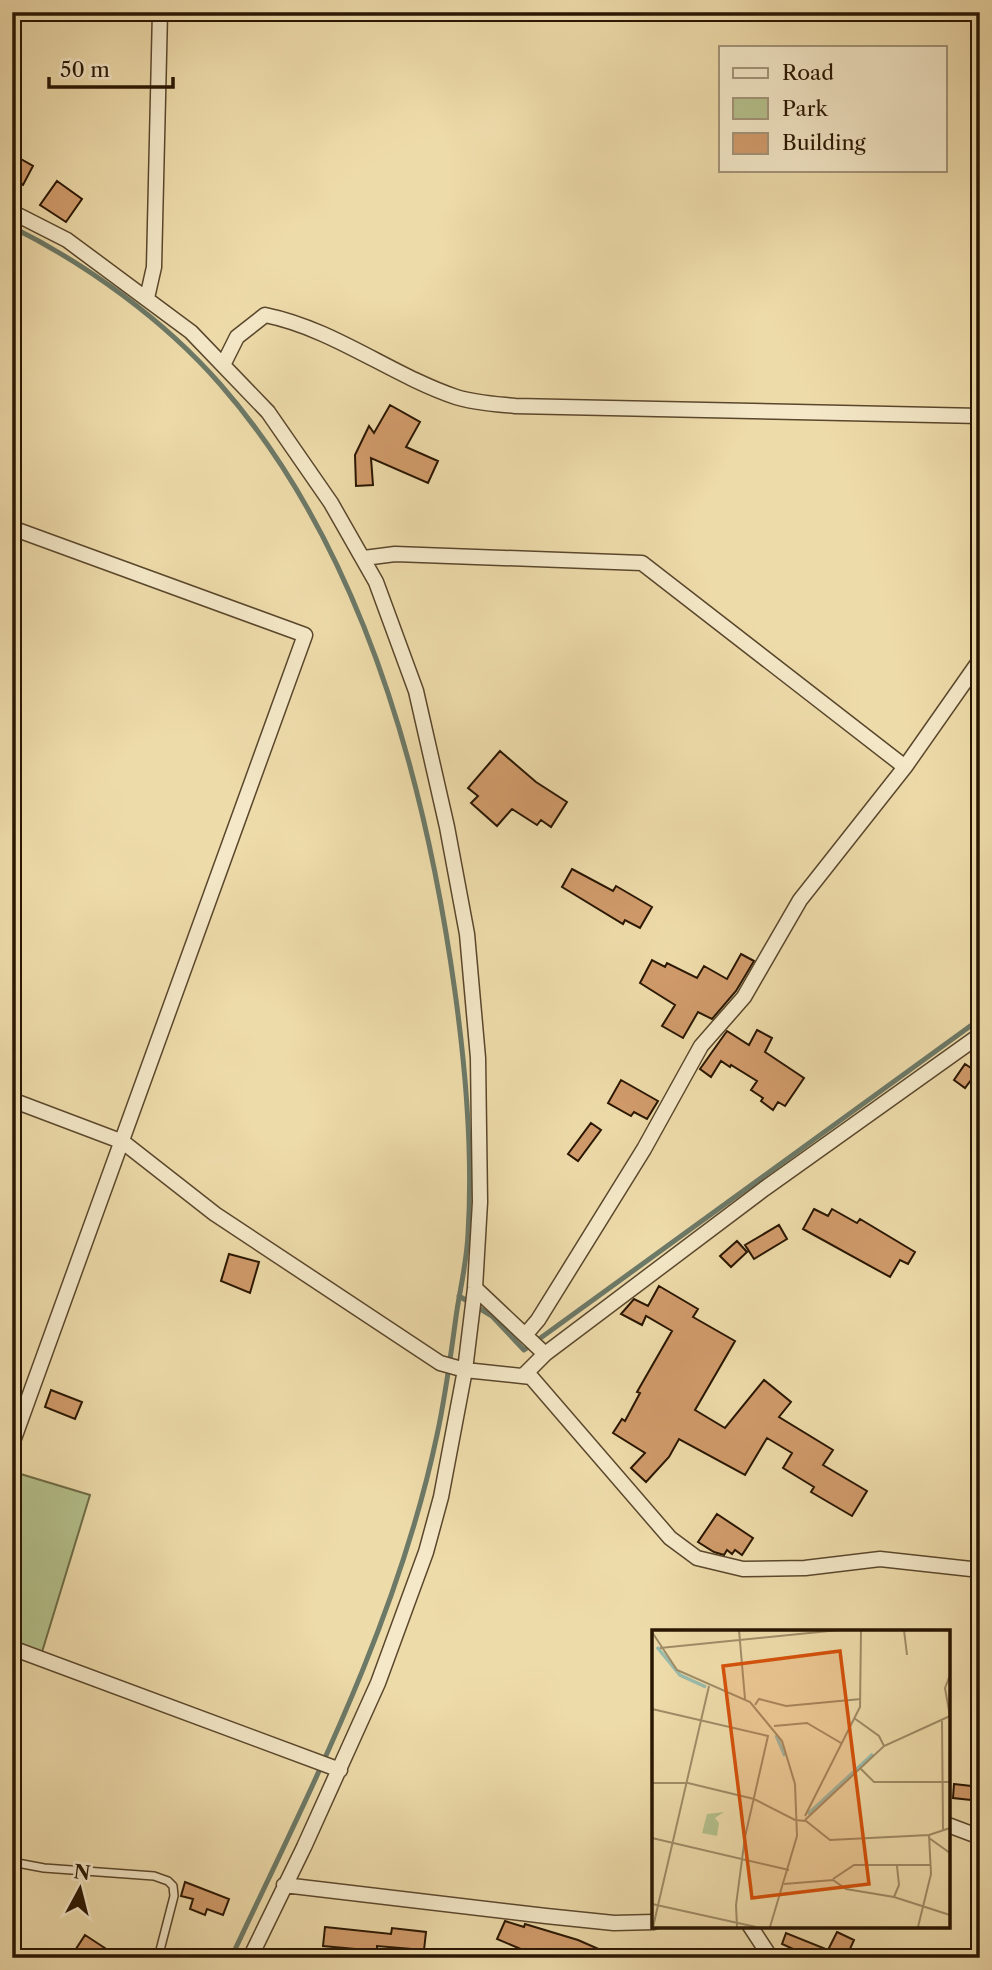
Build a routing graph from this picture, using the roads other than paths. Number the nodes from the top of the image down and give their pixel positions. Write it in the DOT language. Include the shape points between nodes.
graph roads {
  1 [pos="160,12"];
  2 [pos="12,212"];
  3 [pos="148,298"];
  4 [pos="224,363"];
  5 [pos="980,416"];
  6 [pos="12,527"];
  7 [pos="363,558"];
  8 [pos="980,660"];
  9 [pos="905,767"];
  10 [pos="980,1035"];
  11 [pos="12,1100"];
  12 [pos="123,1142"];
  13 [pos="475,1288"];
  14 [pos="526,1334"];
  15 [pos="545,1354"];
  16 [pos="460,1369"];
  17 [pos="525,1374"];
  18 [pos="12,1444"];
  19 [pos="980,1570"];
  20 [pos="12,1648"];
  21 [pos="329,1766"];
  22 [pos="950,1826"];
  23 [pos="980,1837"];
  24 [pos="12,1862"];
  25 [pos="284,1885"];
  26 [pos="652,1922"];
  27 [pos="751,1928"];
  28 [pos="159,1958"];
  29 [pos="250,1958"];
  30 [pos="771,1958"];
  1 -- 3 [label="street" via="154,267"];
  2 -- 3 [label="street" via="66,240"];
  3 -- 4 [label="street"];
  4 -- 5 [label="street" via="237,337 265,315 339,341 459,398 485,403"];
  4 -- 7 [label="street" via="293,444"];
  6 -- 12 [label="street" via="305,635"];
  7 -- 9 [label="street" via="395,554 642,563"];
  7 -- 13 [label="street" via="416,691 467,934 478,1058 480,1202"];
  8 -- 9 [label="street"];
  9 -- 14 [label="street" via="800,900 744,997 701,1046 644,1149"];
  10 -- 15 [label="street" via="764,1189"];
  11 -- 12 [label="street"];
  12 -- 16 [label="street" via="215,1214 440,1363"];
  12 -- 18 [label="street"];
  13 -- 14 [label="street"];
  13 -- 16 [label="street"];
  14 -- 15 [label="street"];
  15 -- 17 [label="street"];
  16 -- 17 [label="street"];
  16 -- 21 [label="street" via="441,1497 426,1552 378,1683"];
  17 -- 19 [label="street" via="670,1538 697,1558 754,1569 880,1559"];
  20 -- 21 [label="street"];
  21 -- 25 [label="street"];
  22 -- 23 [label="street"];
  24 -- 28 [label="lane" via="135,1873 168,1881 174,1896"];
  25 -- 26 [label="street" via="614,1923"];
  25 -- 29 [label="street"];
  27 -- 30 [label="street"];
}
